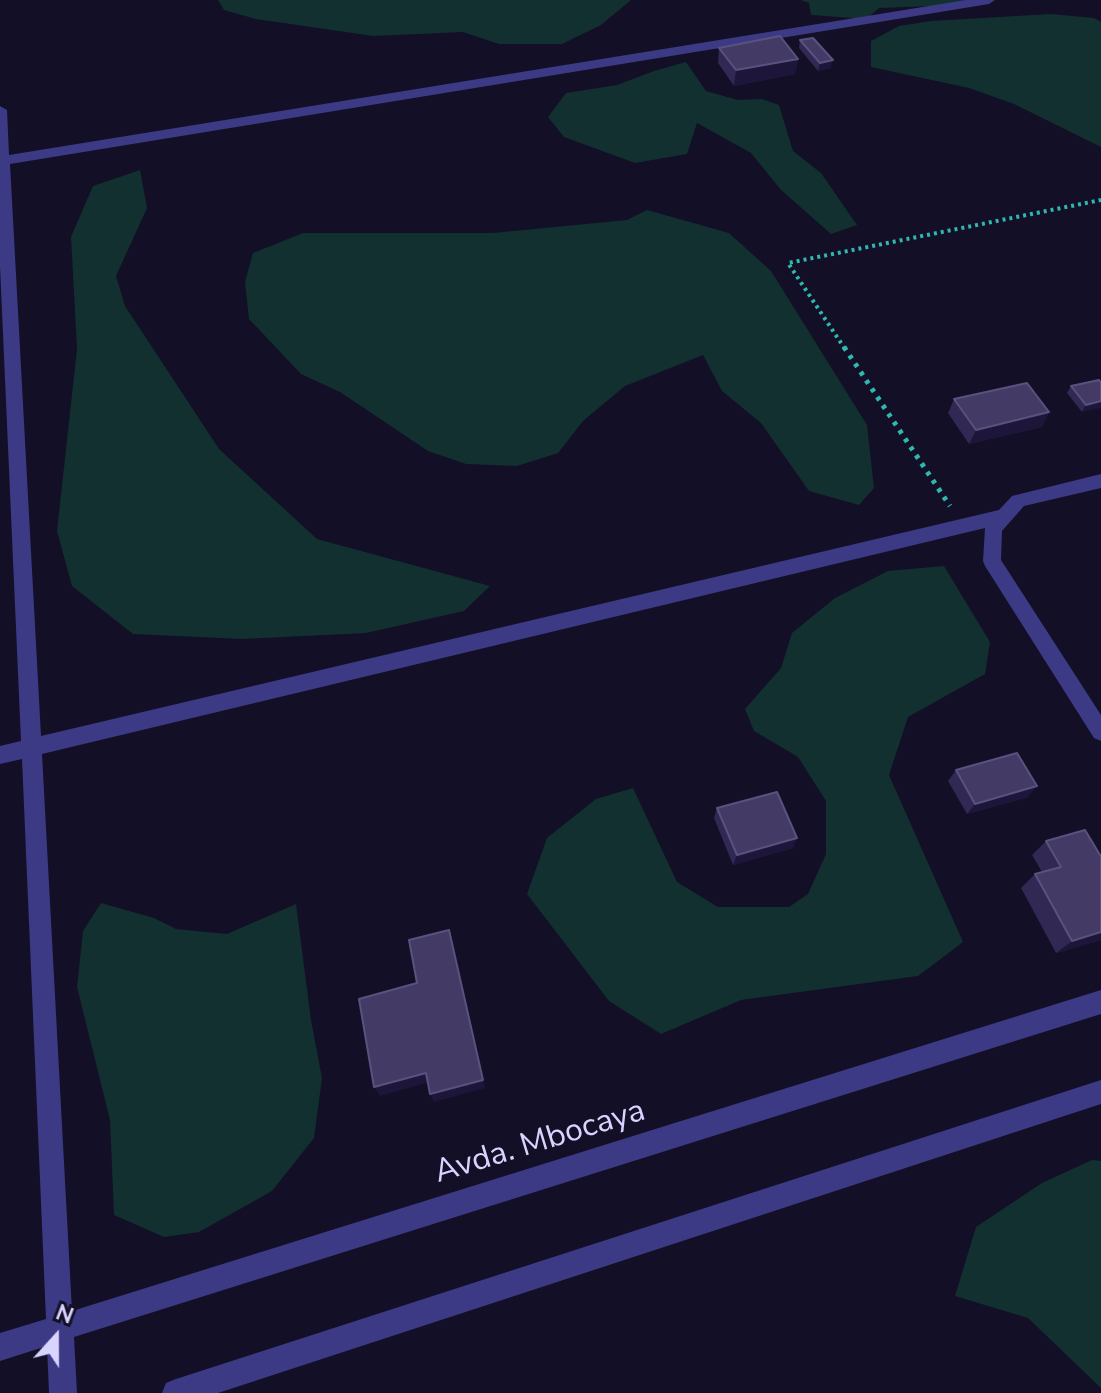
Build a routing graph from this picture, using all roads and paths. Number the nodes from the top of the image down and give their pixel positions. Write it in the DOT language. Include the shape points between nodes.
graph roads {
  1 [pos="989,0"];
  2 [pos="0,110"];
  3 [pos="2,161"];
  4 [pos="1101,200"];
  5 [pos="1101,481"];
  6 [pos="1004,516"];
  7 [pos="965,526"];
  8 [pos="1101,732"];
  9 [pos="34,747"];
  10 [pos="0,755"];
  11 [pos="1101,1002"];
  12 [pos="1101,1092"];
  13 [pos="62,1328"];
  14 [pos="0,1347"];
  15 [pos="63,1393"];
  16 [pos="176,1393"];
  1 -- 3 [label="street"];
  2 -- 3 [label="street"];
  3 -- 9 [label="street"];
  4 -- 7 [label="path" via="788,263"];
  5 -- 6 [label="street" via="1018,501"];
  6 -- 7 [label="street"];
  6 -- 8 [label="street" via="993,529 992,561"];
  7 -- 9 [label="street"];
  9 -- 10 [label="street"];
  9 -- 13 [label="street"];
  11 -- 13 [label="street, Avda. Mbocaya"];
  12 -- 16 [label="street"];
  13 -- 14 [label="street, Avda. Mbocaya"];
  13 -- 15 [label="street"];
}
